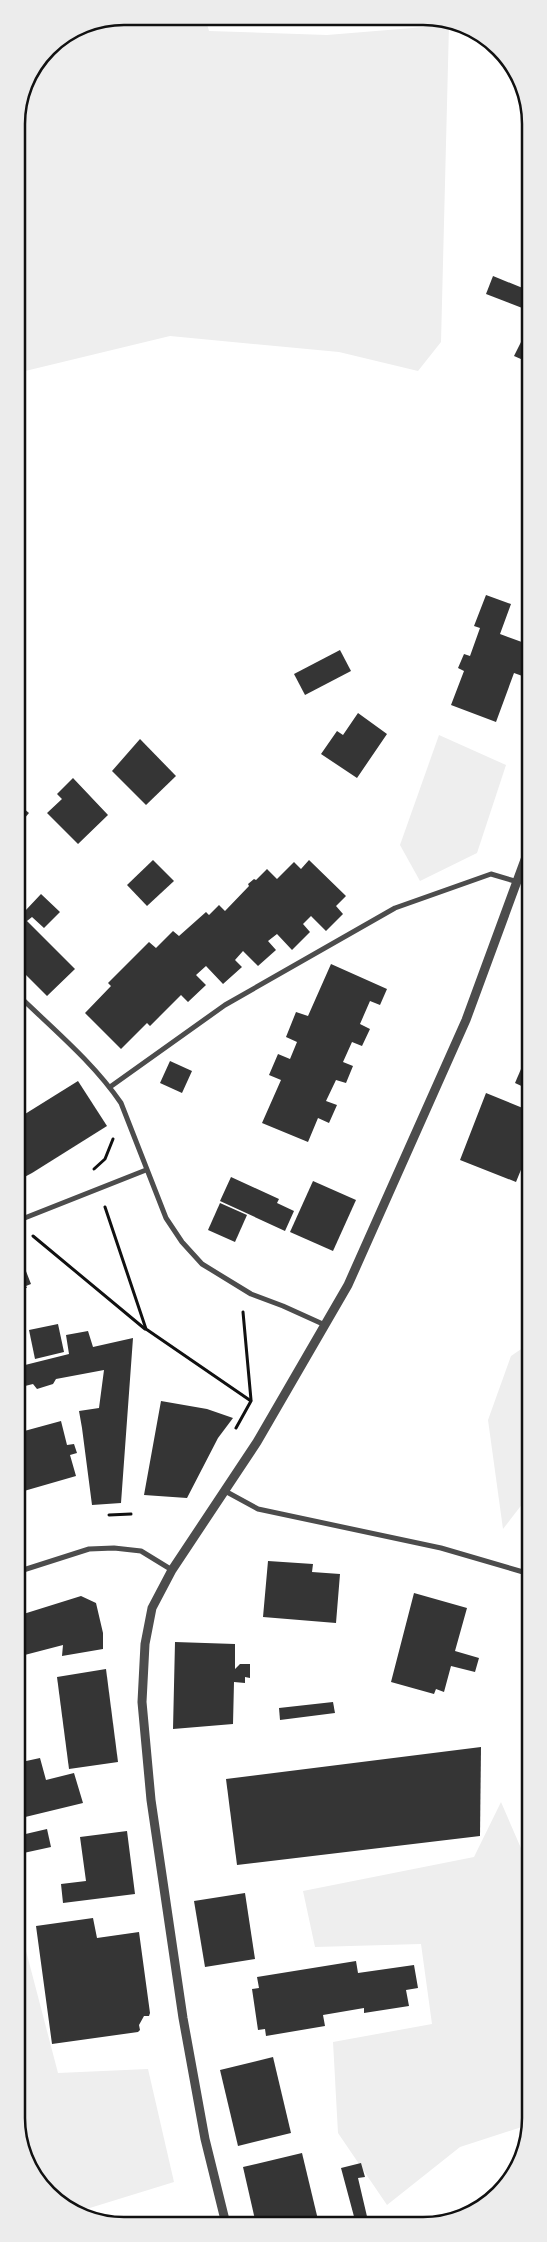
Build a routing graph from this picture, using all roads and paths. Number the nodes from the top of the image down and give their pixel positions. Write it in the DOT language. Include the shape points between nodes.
graph roads {
  1 [pos="522,870"];
  2 [pos="518,882"];
  3 [pos="25,1002"];
  4 [pos="110,1088"];
  5 [pos="113,1136"];
  6 [pos="146,1170"];
  7 [pos="98,1188"];
  8 [pos="25,1217"];
  9 [pos="26,1230"];
  10 [pos="243,1308"];
  11 [pos="325,1326"];
  12 [pos="146,1329"];
  13 [pos="251,1401"];
  14 [pos="236,1428"];
  15 [pos="225,1491"];
  16 [pos="131,1514"];
  17 [pos="109,1516"];
  18 [pos="25,1569"];
  19 [pos="172,1570"];
  20 [pos="522,1572"];
  21 [pos="224,2217"];
  1 -- 2 [label="street"];
  2 -- 4 [label="street" via="491,874 395,908 224,1005"];
  2 -- 11 [label="street" via="466,1020 348,1285"];
  3 -- 4 [label="street"];
  4 -- 6 [label="street" via="121,1103"];
  5 -- 7 [label="path" via="105,1159 92,1172"];
  6 -- 7 [label="street"];
  6 -- 11 [label="street" via="166,1218 202,1264 251,1294"];
  7 -- 8 [label="street"];
  7 -- 12 [label="path"];
  9 -- 12 [label="path"];
  10 -- 13 [label="path"];
  11 -- 15 [label="street"];
  12 -- 13 [label="path"];
  13 -- 14 [label="path"];
  15 -- 19 [label="street"];
  15 -- 20 [label="street" via="258,1509 441,1548"];
  16 -- 17 [label="path"];
  18 -- 19 [label="street" via="89,1549 114,1548 141,1551"];
  19 -- 21 [label="street" via="152,1608 145,1644 142,1702 151,1800 183,2018 205,2139"];
}
